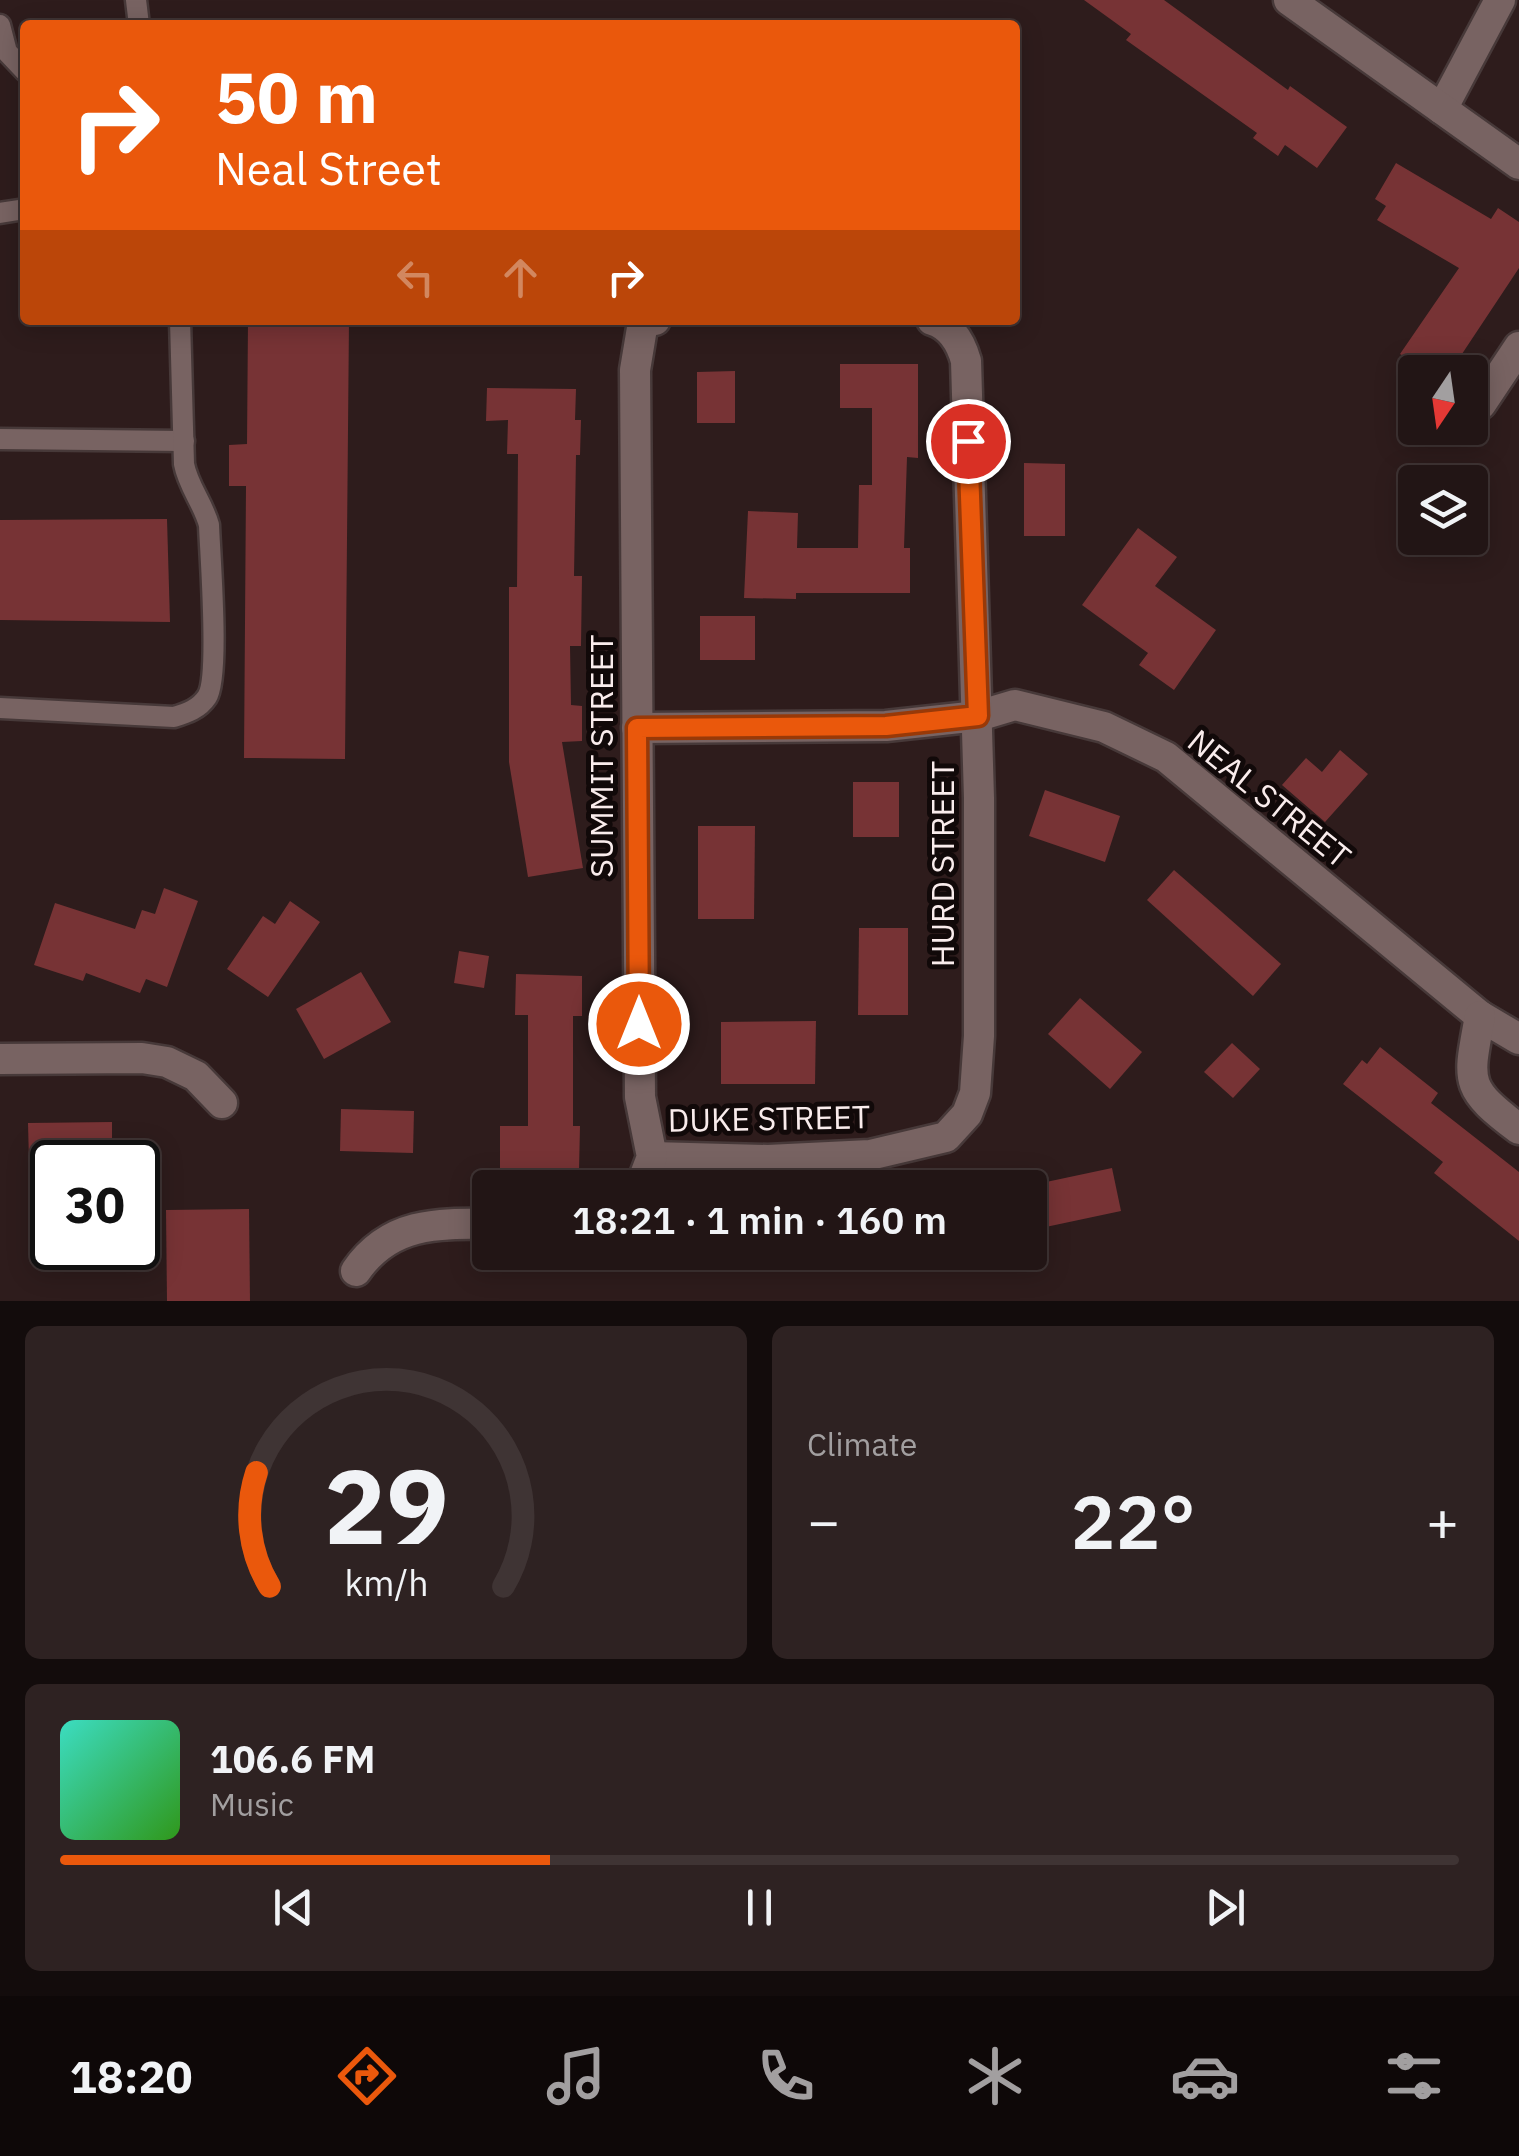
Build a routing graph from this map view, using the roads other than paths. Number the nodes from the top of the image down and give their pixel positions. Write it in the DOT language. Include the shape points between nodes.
graph roads {
  1 [pos="1289,0"];
  2 [pos="1500,0"];
  3 [pos="0,25"];
  4 [pos="20,66"];
  5 [pos="1442,110"];
  6 [pos="1519,164"];
  7 [pos="180,325"];
  8 [pos="648,325"];
  9 [pos="942,325"];
  10 [pos="1519,348"];
  11 [pos="1488,394"];
  12 [pos="0,438"];
  13 [pos="184,441"];
  14 [pos="0,708"];
  15 [pos="978,716"];
  16 [pos="637,728"];
  17 [pos="1480,1016"];
  18 [pos="1519,1039"];
  19 [pos="0,1060"];
  20 [pos="222,1104"];
  21 [pos="1519,1129"];
  22 [pos="946,1137"];
  23 [pos="652,1157"];
  24 [pos="647,1170"];
  25 [pos="472,1223"];
  26 [pos="356,1271"];
  1 -- 5 [label="street"];
  2 -- 5 [label="street"];
  3 -- 4 [label="lane" via="7,52"];
  5 -- 6 [label="street"];
  7 -- 13 [label="lane"];
  8 -- 16 [label="street, SUMMIT STREET" via="635,370"];
  9 -- 15 [label="street, HURD STREET" via="961,342 966,361"];
  10 -- 11 [label="street"];
  12 -- 13 [label="lane"];
  13 -- 14 [label="lane" via="186,477 209,524 209,695 174,717"];
  15 -- 16 [label="street, NEAL STREET" via="886,726"];
  15 -- 17 [label="street, NEAL STREET" via="1014,705 1050,712 1104,727 1166,757"];
  15 -- 22 [label="street, HURD STREET" via="975,1093"];
  16 -- 23 [label="street, SUMMIT STREET" via="640,1097"];
  17 -- 18 [label="street, NEAL STREET"];
  17 -- 21 [label="street" via="1470,1073 1489,1107"];
  19 -- 20 [label="street" via="167,1062 196,1076"];
  22 -- 23 [label="street, DUKE STREET" via="870,1155"];
  23 -- 24 [label="street"];
  25 -- 26 [label="street" via="401,1231 370,1250"];
}
